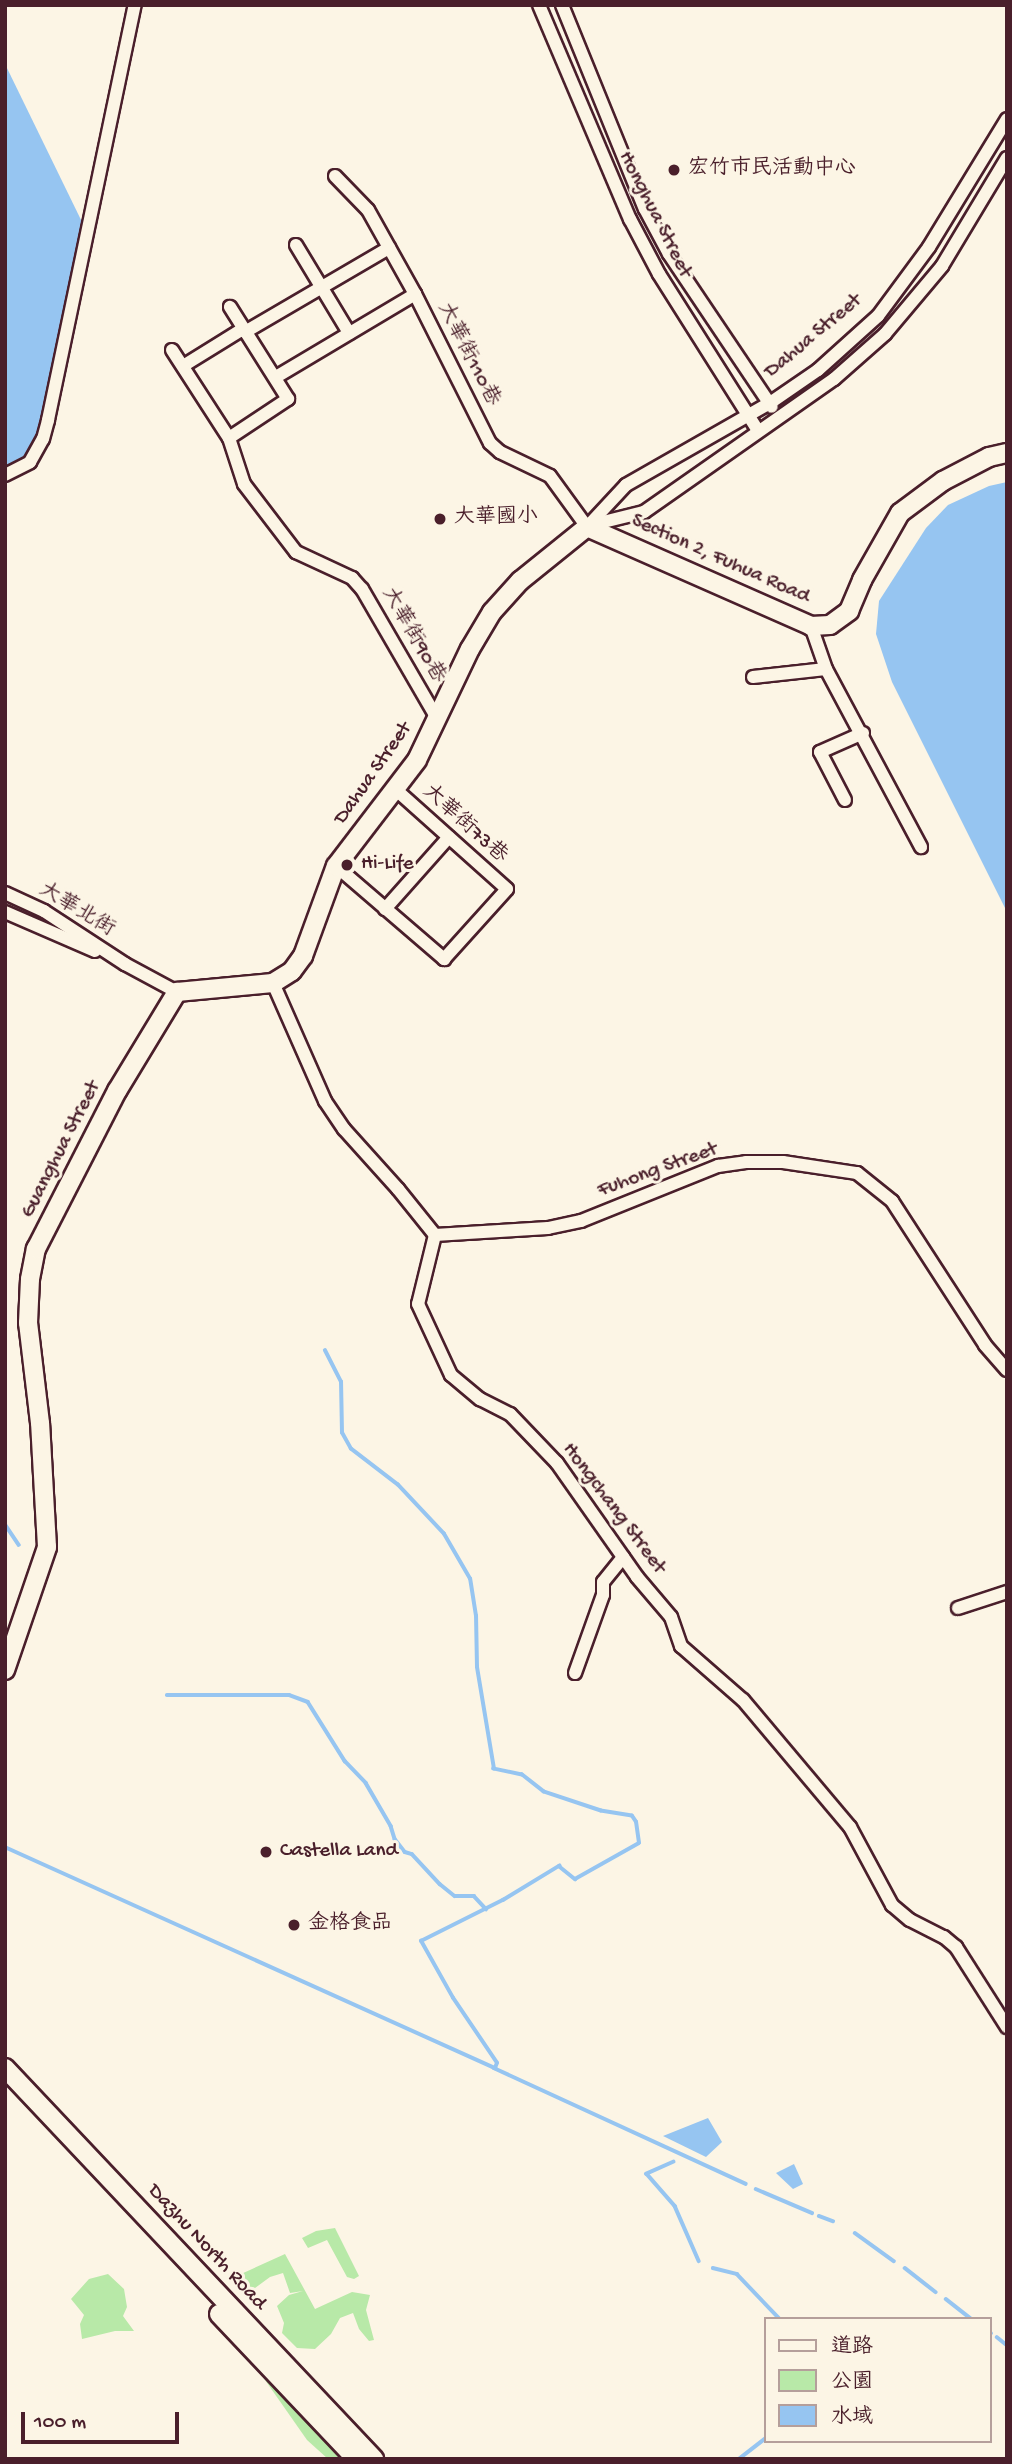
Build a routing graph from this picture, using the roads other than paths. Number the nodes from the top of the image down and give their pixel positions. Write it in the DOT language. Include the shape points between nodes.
graph roads {
  1 [pos="135,5"];
  2 [pos="539,5"];
  3 [pos="562,5"];
  4 [pos="600,100"];
  5 [pos="582,105"];
  6 [pos="1007,119"];
  7 [pos="1007,158"];
  8 [pos="335,176"];
  9 [pos="647,213"];
  10 [pos="630,219"];
  11 [pos="296,245"];
  12 [pos="389,247"];
  13 [pos="919,262"];
  14 [pos="938,271"];
  15 [pos="323,289"];
  16 [pos="415,294"];
  17 [pos="230,307"];
  18 [pos="244,331"];
  19 [pos="349,333"];
  20 [pos="172,350"];
  21 [pos="183,366"];
  22 [pos="276,377"];
  23 [pos="770,403"];
  24 [pos="747,414"];
  25 [pos="778,417"];
  26 [pos="757,429"];
  27 [pos="229,438"];
  28 [pos="1007,453"];
  29 [pos="5,475"];
  30 [pos="587,527"];
  31 [pos="811,626"];
  32 [pos="826,669"];
  33 [pos="753,677"];
  34 [pos="438,720"];
  35 [pos="863,733"];
  36 [pos="395,789"];
  37 [pos="845,800"];
  38 [pos="449,837"];
  39 [pos="920,847"];
  40 [pos="336,866"];
  41 [pos="5,893"];
  42 [pos="385,909"];
  43 [pos="5,912"];
  44 [pos="125,964"];
  45 [pos="273,983"];
  46 [pos="177,992"];
  47 [pos="435,1236"];
  48 [pos="1007,1370"];
  49 [pos="623,1557"];
  50 [pos="1007,1592"];
  51 [pos="958,1608"];
  52 [pos="5,1671"];
  53 [pos="575,1673"];
  54 [pos="1007,2027"];
  55 [pos="5,2068"];
  56 [pos="5,2084"];
  57 [pos="356,2459"];
  58 [pos="374,2459"];
  1 -- 29 [label="street" via="48,421 30,462"];
  2 -- 5 [label="street, Honghua Street"];
  3 -- 4 [label="street, Honghua Street"];
  4 -- 5 [label="street"];
  4 -- 9 [label="street, Honghua Street"];
  5 -- 10 [label="street, Honghua Street"];
  6 -- 13 [label="street, Dahua Street"];
  7 -- 14 [label="street, Dahua Street"];
  8 -- 12 [label="street, 大華街110巷" via="368,210"];
  9 -- 10 [label="street"];
  9 -- 23 [label="street, Honghua Street" via="669,254"];
  10 -- 24 [label="street, Honghua Street"];
  11 -- 15 [label="street"];
  12 -- 15 [label="street"];
  12 -- 16 [label="street, 大華街110巷"];
  13 -- 14 [label="street"];
  13 -- 23 [label="street, Dahua Street" via="878,316 818,370"];
  14 -- 25 [label="street, Dahua Street" via="886,334 834,379"];
  15 -- 18 [label="street"];
  15 -- 19 [label="street"];
  16 -- 19 [label="street"];
  16 -- 30 [label="street, 大華街110巷" via="490,443 500,453 550,476"];
  17 -- 18 [label="street"];
  18 -- 21 [label="street"];
  18 -- 22 [label="street"];
  19 -- 22 [label="street"];
  20 -- 21 [label="street, 大華街90巷"];
  21 -- 27 [label="street, 大華街90巷"];
  22 -- 27 [label="street" via="288,399"];
  23 -- 24 [label="street, Dahua Street"];
  23 -- 25 [label="street, Honghua Street"];
  24 -- 26 [label="street, Honghua Street"];
  24 -- 30 [label="street, Dahua Street" via="626,485"];
  25 -- 26 [label="street, Dahua Street"];
  26 -- 30 [label="street, Dahua Street" via="643,512"];
  27 -- 34 [label="street, 大華街90巷" via="244,484 296,552 352,578 362,589"];
  28 -- 31 [label="street, Section 2, Fuhua Road" via="989,457 943,481 900,513 849,611 830,625"];
  30 -- 31 [label="street, Section 2, Fuhua Road"];
  30 -- 34 [label="street, Dahua Street" via="520,581 492,612"];
  31 -- 32 [label="street"];
  32 -- 33 [label="street"];
  32 -- 35 [label="street"];
  34 -- 36 [label="street, Dahua Street"];
  35 -- 37 [label="street" via="820,752"];
  35 -- 39 [label="street"];
  36 -- 38 [label="street, 大華街73巷"];
  36 -- 40 [label="street, Dahua Street"];
  38 -- 42 [label="street"];
  38 -- 42 [label="street, 大華街73巷" via="507,889 444,959"];
  40 -- 42 [label="street"];
  40 -- 45 [label="street, Dahua Street" via="303,956 292,971"];
  41 -- 44 [label="street, 大華北街" via="44,911"];
  43 -- 44 [label="street"];
  44 -- 46 [label="street"];
  45 -- 46 [label="street"];
  45 -- 47 [label="street" via="325,1101"];
  46 -- 52 [label="street, Guanghua Street" via="117,1091 36,1249 28,1323 40,1423 47,1547"];
  47 -- 48 [label="street, Fuhong Street" via="548,1228 746,1161 857,1173 892,1201 985,1345"];
  47 -- 49 [label="street, Hongchang Street" via="418,1304 452,1375 480,1399 510,1414 556,1462"];
  49 -- 53 [label="street" via="603,1582 603,1595"];
  49 -- 54 [label="street, Hongchang Street" via="671,1617 681,1646 743,1700 850,1827 892,1905 956,1947"];
  50 -- 51 [label="street"];
  55 -- 58 [label="street, Dazhu North Road"];
  56 -- 57 [label="street, Dazhu North Road"];
}
